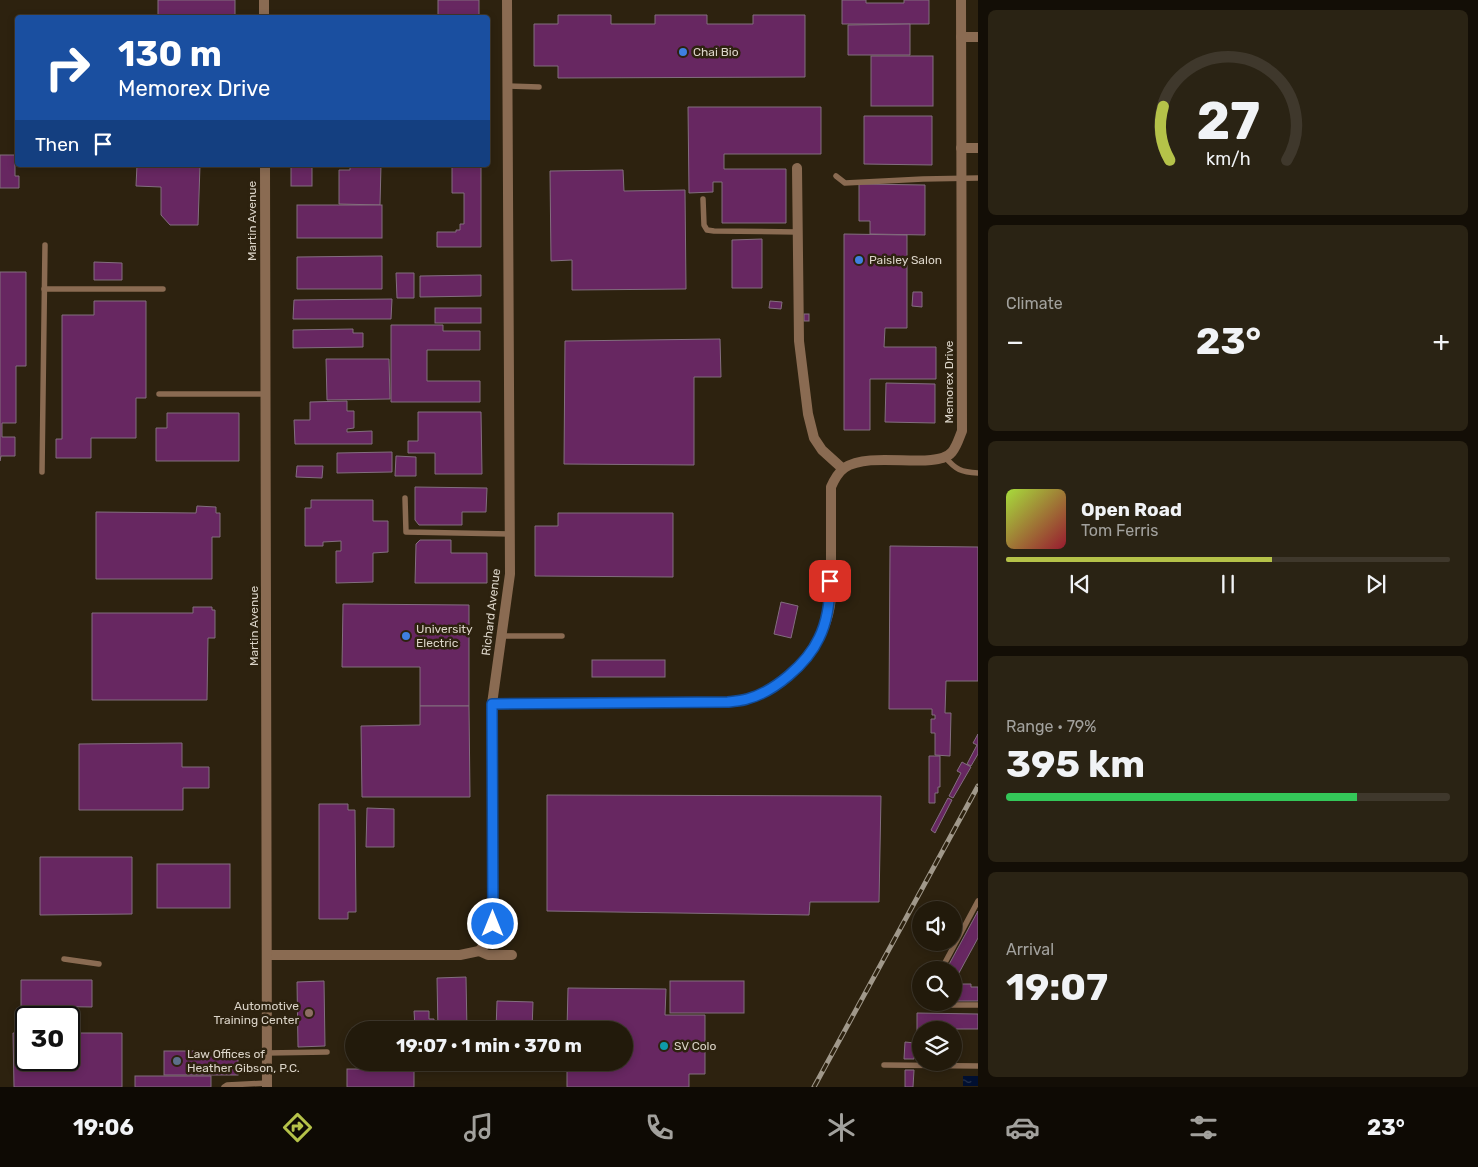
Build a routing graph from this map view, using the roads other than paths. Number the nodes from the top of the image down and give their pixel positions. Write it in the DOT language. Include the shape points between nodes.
graph roads {
  1 [pos="264,0"];
  2 [pos="507,0"];
  3 [pos="961,0"];
  4 [pos="264,15"];
  5 [pos="961,37"];
  6 [pos="978,37"];
  7 [pos="507,86"];
  8 [pos="539,87"];
  9 [pos="961,148"];
  10 [pos="978,148"];
  11 [pos="265,167"];
  12 [pos="797,168"];
  13 [pos="836,176"];
  14 [pos="961,178"];
  15 [pos="978,178"];
  16 [pos="703,199"];
  17 [pos="797,232"];
  18 [pos="45,245"];
  19 [pos="44,289"];
  20 [pos="163,289"];
  21 [pos="159,394"];
  22 [pos="266,394"];
  23 [pos="945,456"];
  24 [pos="843,469"];
  25 [pos="42,472"];
  26 [pos="978,473"];
  27 [pos="406,498"];
  28 [pos="510,534"];
  29 [pos="501,636"];
  30 [pos="562,636"];
  31 [pos="492,704"];
  32 [pos="978,901"];
  33 [pos="480,951"];
  34 [pos="512,955"];
  35 [pos="268,956"];
  36 [pos="64,959"];
  37 [pos="946,961"];
  38 [pos="98,964"];
  39 [pos="962,1005"];
  40 [pos="978,1005"];
  41 [pos="327,1052"];
  42 [pos="267,1053"];
  43 [pos="884,1065"];
  44 [pos="978,1066"];
  45 [pos="267,1085"];
  46 [pos="224,1087"];
  1 -- 4 [label="street"];
  2 -- 7 [label="street, Richard Avenue"];
  3 -- 5 [label="street, Memorex Drive"];
  5 -- 6 [label="street"];
  5 -- 9 [label="street, Memorex Drive"];
  7 -- 8 [label="lane"];
  7 -- 28 [label="street, Richard Avenue"];
  9 -- 10 [label="street"];
  9 -- 14 [label="street, Memorex Drive"];
  11 -- 22 [label="street, Martin Avenue"];
  12 -- 17 [label="street"];
  13 -- 14 [label="lane" via="845,183"];
  14 -- 15 [label="lane"];
  14 -- 23 [label="street, Memorex Drive" via="962,431 952,453"];
  16 -- 17 [label="lane" via="707,230"];
  17 -- 24 [label="street" via="799,341 808,414 814,438"];
  18 -- 19 [label="lane"];
  19 -- 20 [label="lane"];
  19 -- 25 [label="lane"];
  21 -- 22 [label="lane"];
  22 -- 35 [label="street, Martin Avenue"];
  23 -- 24 [label="street" via="922,461 863,460"];
  23 -- 26 [label="lane" via="963,472"];
  24 -- 31 [label="street" via="830,487 830,599 826,620 812,650 778,684 747,699 728,702"];
  27 -- 28 [label="lane" via="406,532"];
  28 -- 29 [label="street, Richard Avenue" via="510,574"];
  29 -- 30 [label="lane"];
  29 -- 31 [label="street, Richard Avenue"];
  31 -- 33 [label="street, Richard Avenue" via="493,924"];
  32 -- 37 [label="lane"];
  33 -- 34 [label="street" via="488,955"];
  33 -- 35 [label="street" via="460,955"];
  35 -- 42 [label="street, Martin Avenue"];
  36 -- 38 [label="lane"];
  39 -- 40 [label="lane"];
  41 -- 42 [label="lane"];
  42 -- 45 [label="street, Martin Avenue"];
  43 -- 44 [label="lane"];
  45 -- 46 [label="lane"];
}
